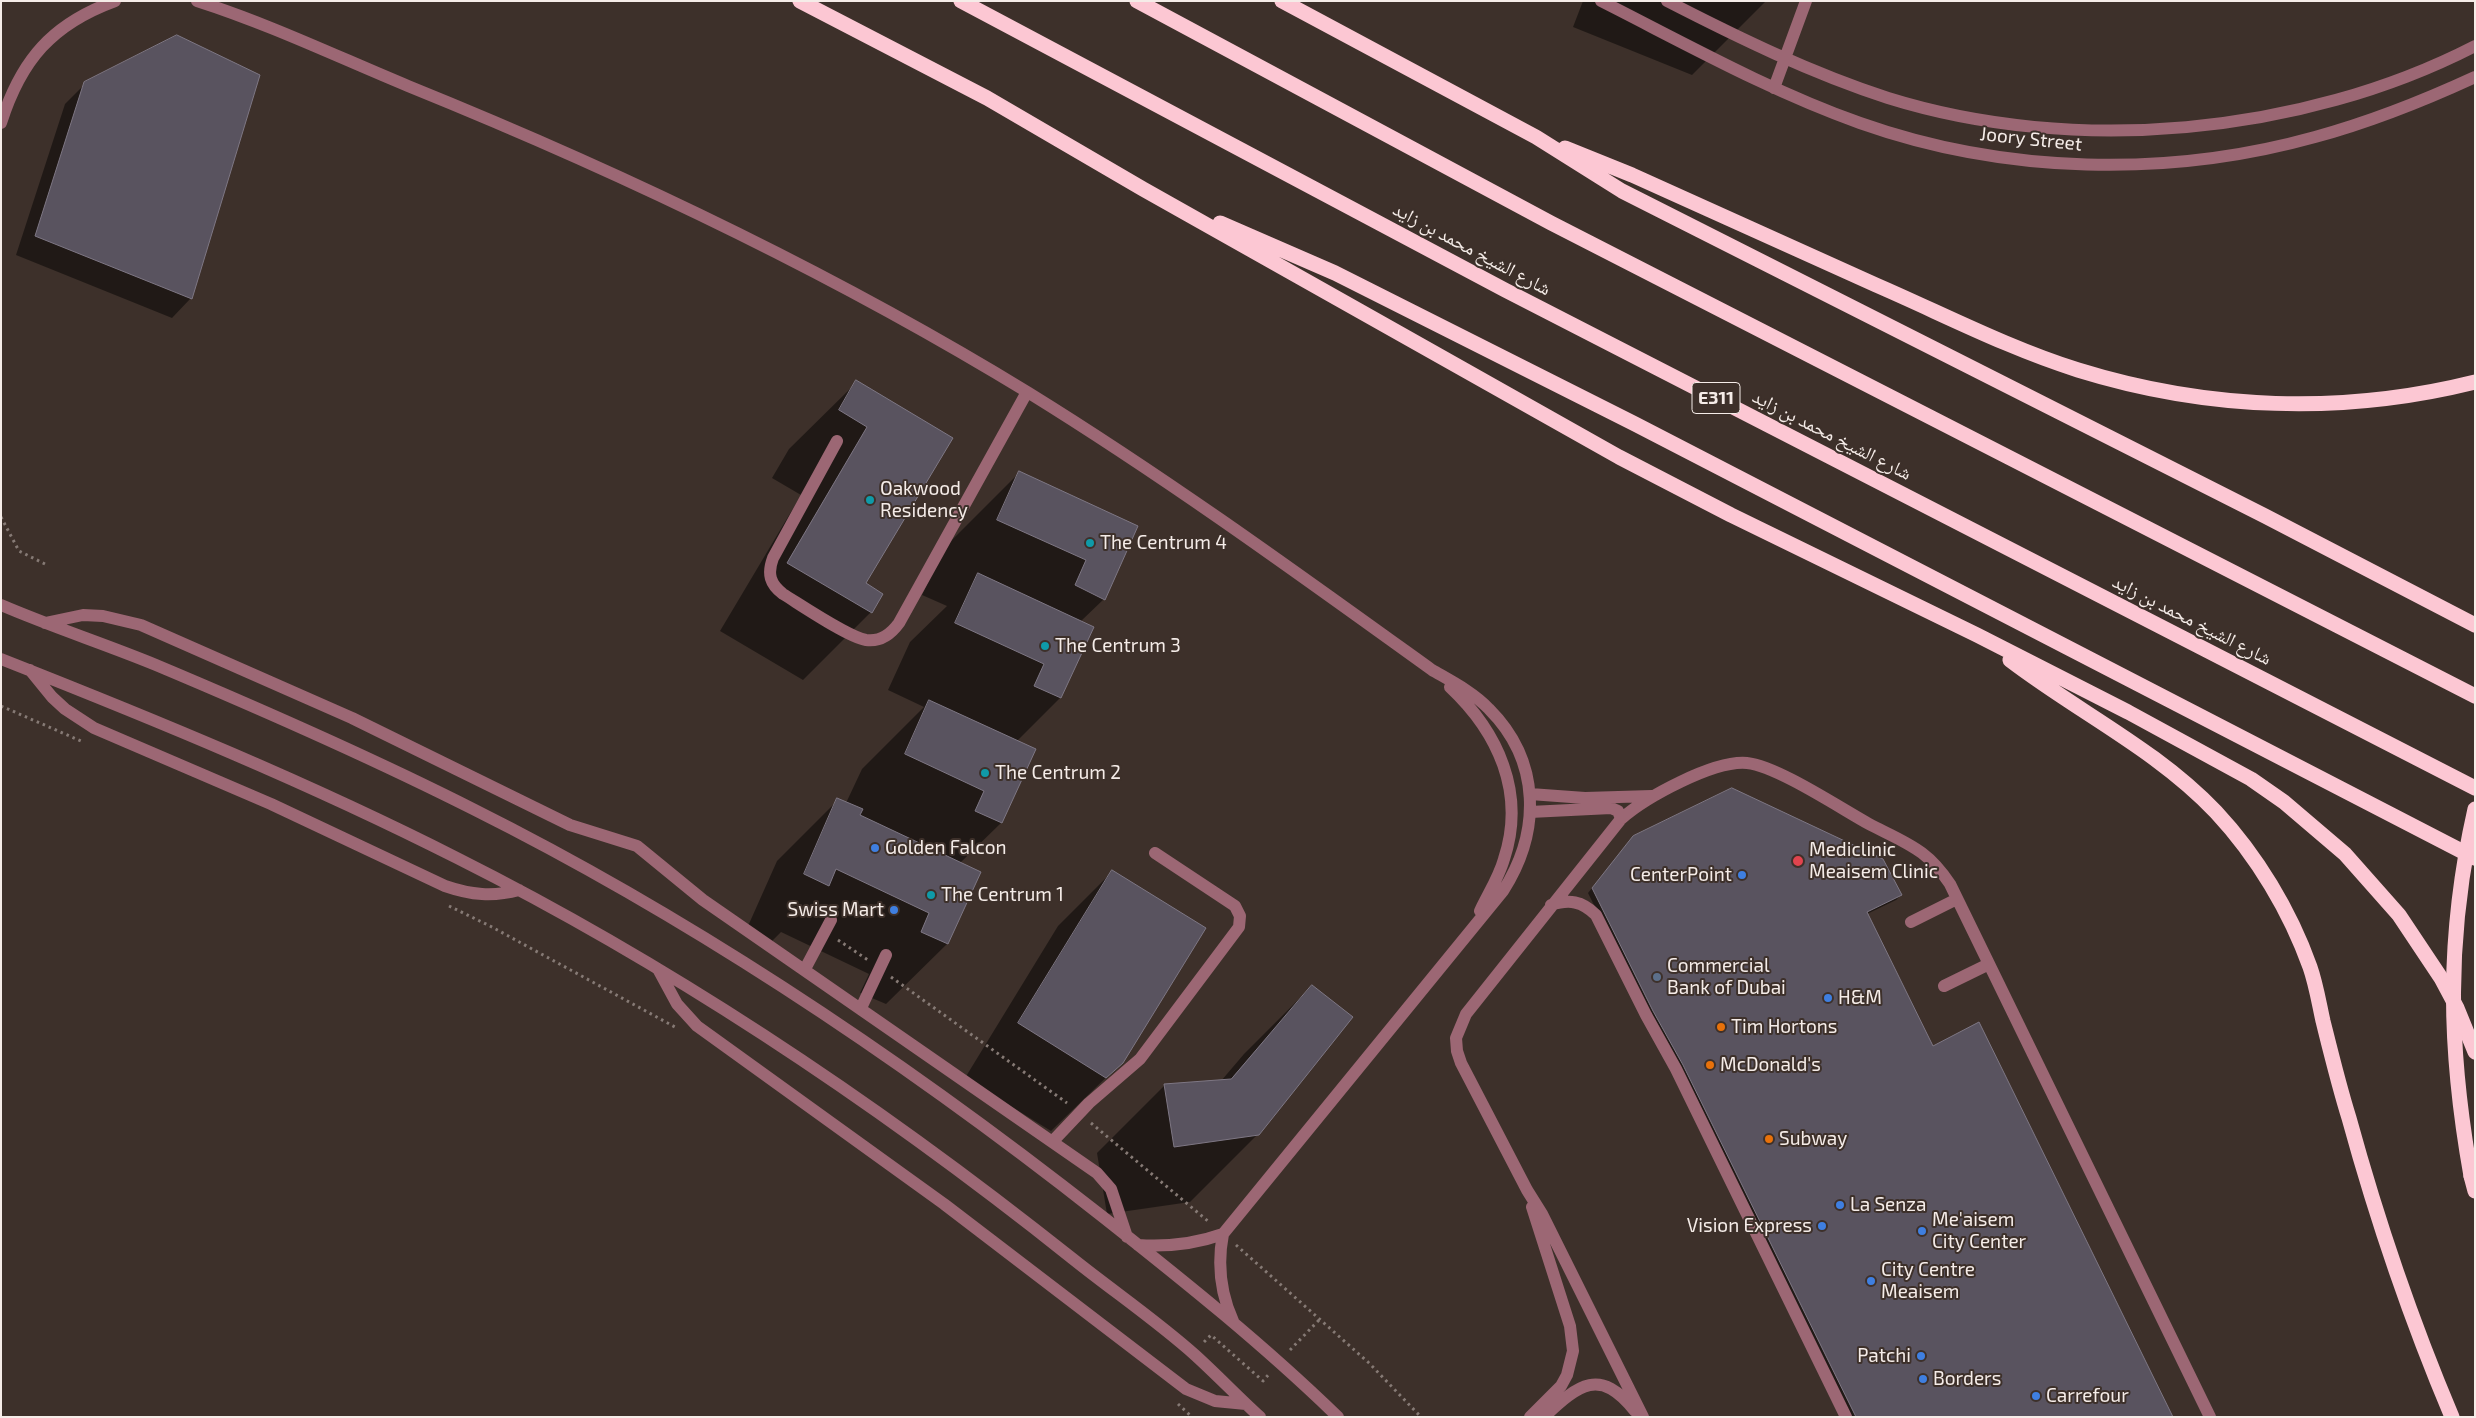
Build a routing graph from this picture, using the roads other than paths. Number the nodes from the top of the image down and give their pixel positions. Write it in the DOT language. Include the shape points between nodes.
graph roads {
  1 [pos="115,1"];
  2 [pos="198,1"];
  3 [pos="800,1"];
  4 [pos="961,1"];
  5 [pos="1137,1"];
  6 [pos="1282,1"];
  7 [pos="1601,1"];
  8 [pos="1667,1"];
  9 [pos="1806,1"];
  10 [pos="2475,46"];
  11 [pos="1784,60"];
  12 [pos="2475,77"];
  13 [pos="1774,88"];
  14 [pos="1,124"];
  15 [pos="1536,137"];
  16 [pos="1143,189"];
  17 [pos="2475,382"];
  18 [pos="1028,392"];
  19 [pos="837,441"];
  20 [pos="1,605"];
  21 [pos="45,623"];
  22 [pos="2475,625"];
  23 [pos="1977,635"];
  24 [pos="1,659"];
  25 [pos="30,670"];
  26 [pos="1432,670"];
  27 [pos="2475,696"];
  28 [pos="2475,788"];
  29 [pos="1530,794"];
  30 [pos="1652,796"];
  31 [pos="2475,809"];
  32 [pos="1530,812"];
  33 [pos="1621,819"];
  34 [pos="1155,853"];
  35 [pos="2475,858"];
  36 [pos="519,890"];
  37 [pos="1957,899"];
  38 [pos="1551,905"];
  39 [pos="1911,922"];
  40 [pos="828,926"];
  41 [pos="1472,927"];
  42 [pos="886,955"];
  43 [pos="1989,964"];
  44 [pos="657,967"];
  45 [pos="805,969"];
  46 [pos="1944,986"];
  47 [pos="861,1008"];
  48 [pos="2475,1052"];
  49 [pos="1053,1141"];
  50 [pos="2473,1183"];
  51 [pos="1527,1190"];
  52 [pos="1223,1234"];
  53 [pos="1127,1237"];
  54 [pos="1138,1245"];
  55 [pos="1233,1321"];
  56 [pos="1246,1404"];
  57 [pos="1260,1417"];
  58 [pos="1338,1417"];
  59 [pos="1530,1417"];
  60 [pos="1544,1417"];
  61 [pos="1641,1417"];
  62 [pos="1846,1417"];
  63 [pos="2210,1417"];
  64 [pos="2452,1417"];
  1 -- 14 [label="street" via="92,9 47,40 15,84"];
  2 -- 18 [label="street" via="623,176 824,276"];
  3 -- 16 [label="highway" via="987,98"];
  4 -- 28 [label="highway, شارع الشيخ محمد بن زايد / E311" via="1514,294"];
  5 -- 27 [label="highway" via="1551,223"];
  6 -- 15 [label="highway"];
  7 -- 13 [label="street, Joory Street"];
  8 -- 11 [label="street, Joory Street"];
  9 -- 11 [label="street"];
  10 -- 11 [label="street, Joory Street" via="2403,77 2292,111 2178,129 2120,131 2023,125 1946,113 1890,98"];
  11 -- 13 [label="street"];
  12 -- 13 [label="street, Joory Street" via="2405,108 2314,138 2201,159 2145,164 2087,164 1973,152 1861,124"];
  15 -- 17 [label="highway" via="1632,175 2035,355 2119,382 2206,398 2324,404 2390,399"];
  15 -- 22 [label="highway" via="1622,191"];
  16 -- 23 [label="highway" via="1619,457 1731,516"];
  16 -- 35 [label="highway" via="1334,273 1452,331"];
  18 -- 19 [label="street" via="899,623 885,637 875,640 856,636 792,599 775,588 770,578 773,558"];
  18 -- 26 [label="street" via="1227,524"];
  20 -- 21 [label="street"];
  21 -- 45 [label="street" via="103,616 141,626 352,718 570,825 637,846 703,900"];
  21 -- 53 [label="street" via="153,664 342,746 474,809 612,883 746,963 843,1027 1033,1162"];
  23 -- 48 [label="highway" via="2217,759 2315,826 2373,884 2423,948 2457,1008"];
  23 -- 64 [label="highway" via="2162,763 2216,813 2262,871 2289,919 2311,969 2348,1118 2371,1192 2394,1265"];
  24 -- 25 [label="street"];
  25 -- 36 [label="street" via="155,720 352,806"];
  25 -- 36 [label="street" via="65,709 94,728 271,804 445,886 489,895"];
  26 -- 29 [label="street" via="1476,697 1499,720 1523,762"];
  26 -- 41 [label="street" via="1487,728 1509,782 1512,802 1509,841 1497,878"];
  29 -- 30 [label="street" via="1585,798"];
  29 -- 32 [label="street"];
  30 -- 33 [label="street"];
  30 -- 37 [label="street" via="1717,767 1732,764 1762,767 1920,851 1942,871"];
  31 -- 50 [label="highway, bridge" via="2460,887 2452,974 2456,1071"];
  32 -- 33 [label="street" via="1611,808 1618,811"];
  32 -- 41 [label="street" via="1525,846 1516,870 1503,892"];
  33 -- 38 [label="street"];
  34 -- 49 [label="street" via="1235,906 1240,916 1239,927 1140,1059"];
  36 -- 44 [label="street"];
  37 -- 39 [label="street"];
  37 -- 43 [label="street"];
  38 -- 51 [label="street" via="1466,1014 1456,1038 1461,1064"];
  38 -- 62 [label="street" via="1576,901 1596,915 1676,1069"];
  40 -- 45 [label="street"];
  41 -- 52 [label="street"];
  42 -- 47 [label="street"];
  43 -- 46 [label="street"];
  43 -- 63 [label="street"];
  44 -- 56 [label="street" via="936,1154 1194,1354"];
  44 -- 56 [label="street" via="677,1004 697,1026 944,1204 1186,1389 1215,1402"];
  45 -- 47 [label="street"];
  47 -- 49 [label="street"];
  49 -- 53 [label="street" via="1104,1180 1115,1199"];
  51 -- 59 [label="street" via="1570,1326 1573,1351 1561,1386"];
  51 -- 61 [label="street" via="1569,1266"];
  52 -- 54 [label="street" via="1173,1246"];
  52 -- 55 [label="street" via="1219,1251 1221,1287"];
  53 -- 54 [label="street"];
  54 -- 55 [label="street"];
  55 -- 58 [label="street"];
  56 -- 57 [label="street"];
  60 -- 61 [label="street" via="1576,1389 1590,1385 1616,1391"];
}
